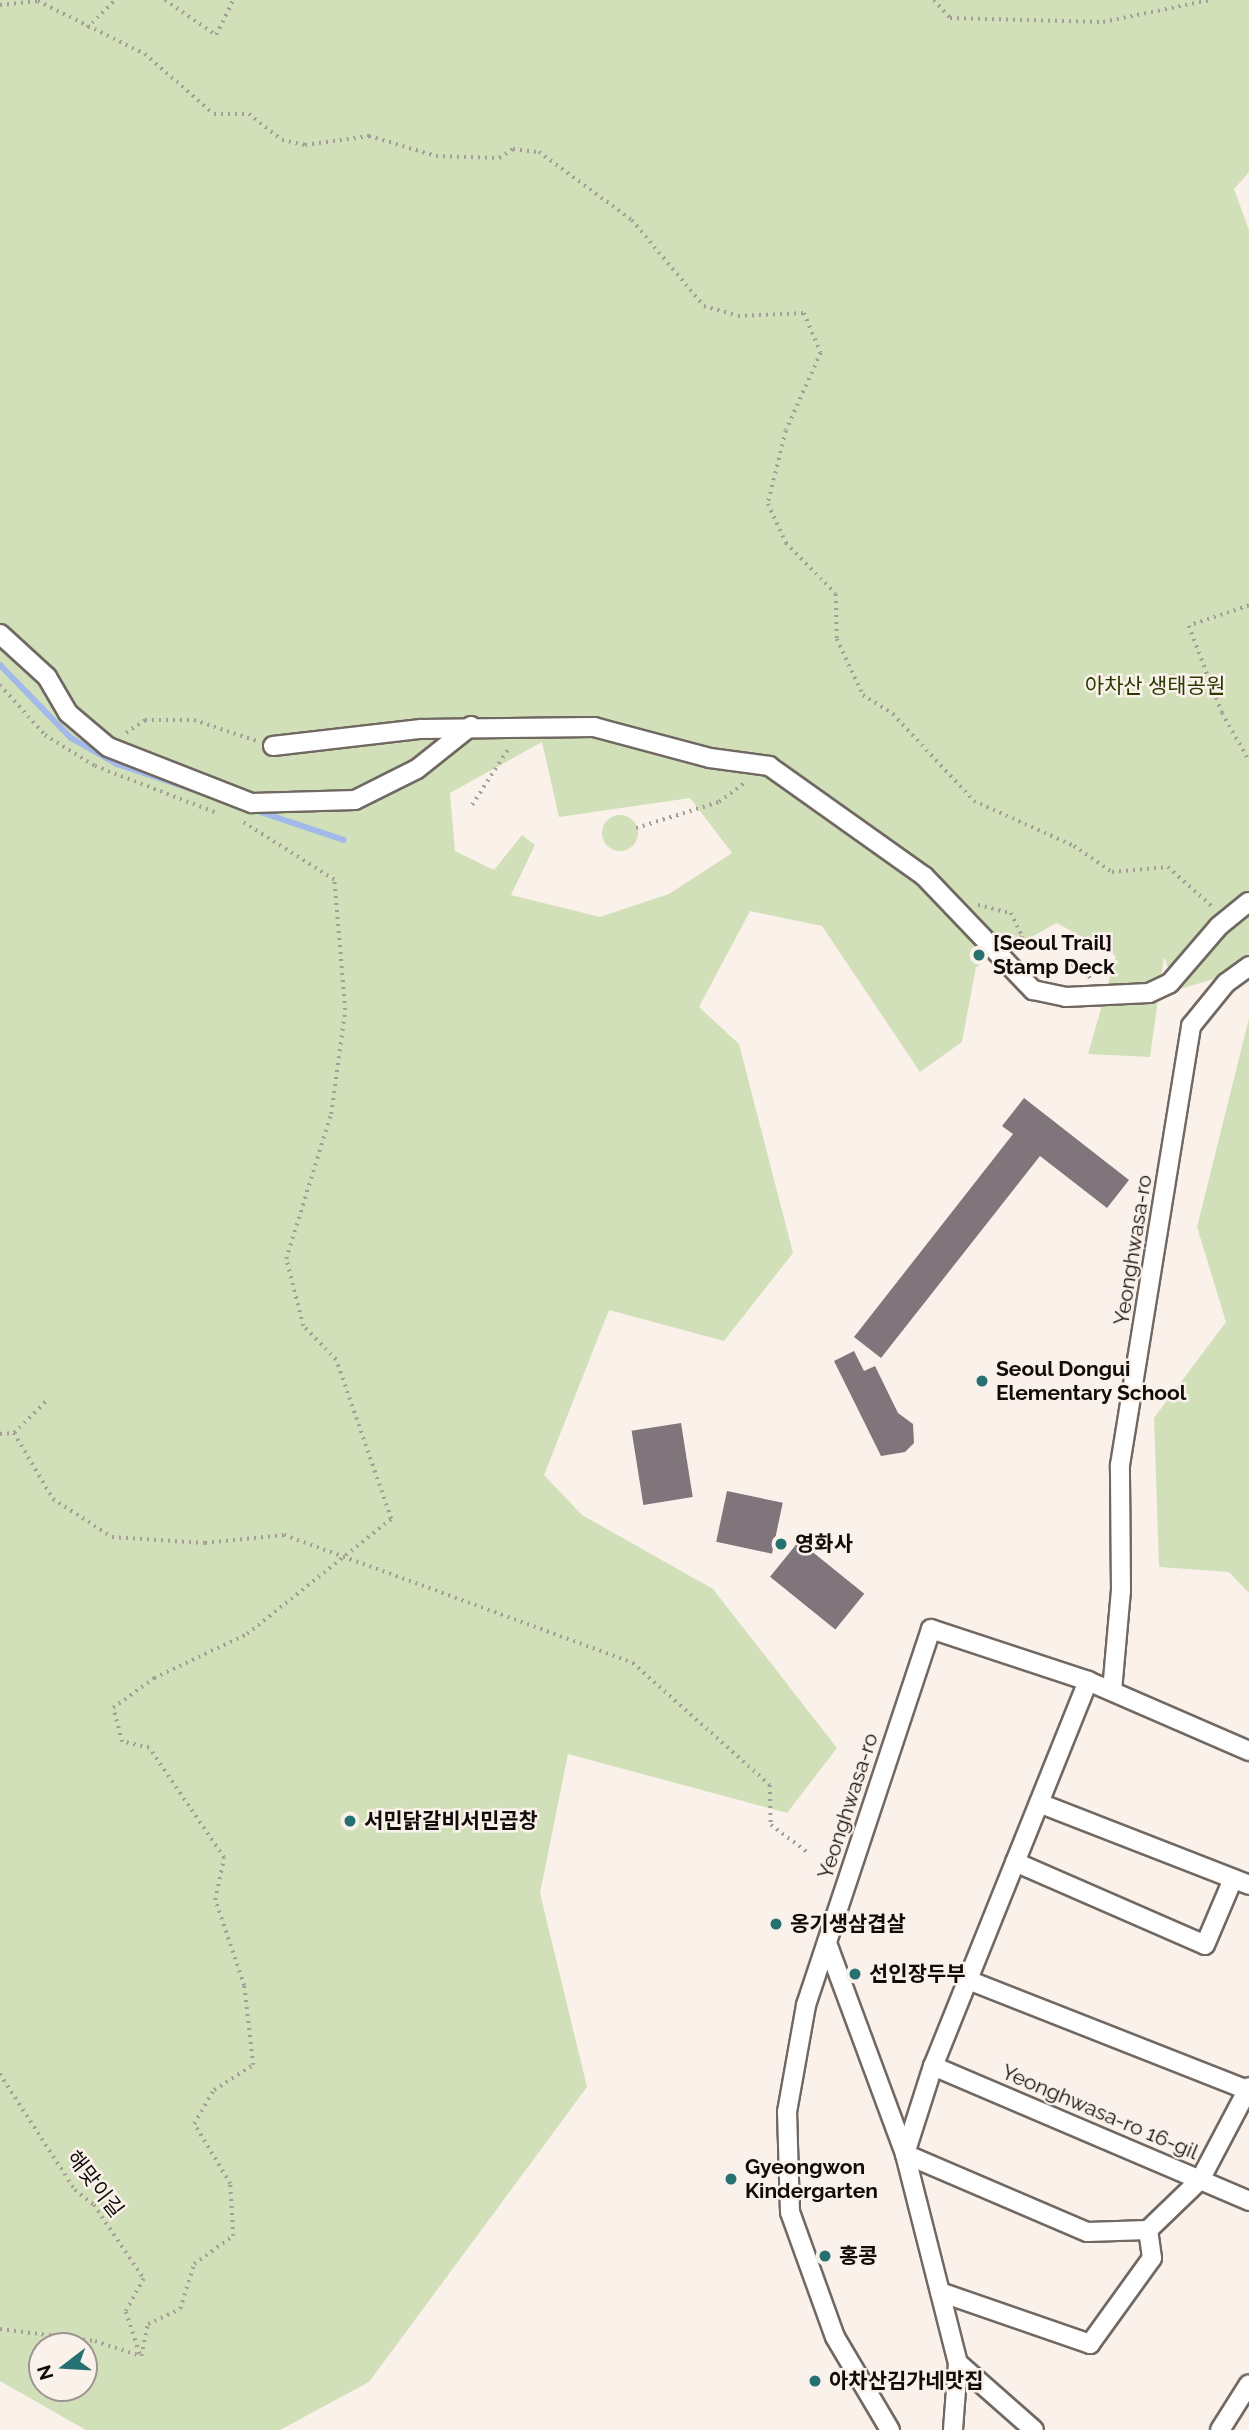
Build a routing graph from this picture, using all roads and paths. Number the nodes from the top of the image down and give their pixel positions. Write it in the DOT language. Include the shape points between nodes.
graph roads {
  1 [pos="115,0"];
  2 [pos="164,0"];
  3 [pos="233,0"];
  4 [pos="934,0"];
  5 [pos="1210,0"];
  6 [pos="0,5"];
  7 [pos="87,28"];
  8 [pos="1249,606"];
  9 [pos="0,634"];
  10 [pos="0,685"];
  11 [pos="471,726"];
  12 [pos="520,729"];
  13 [pos="273,746"];
  14 [pos="108,747"];
  15 [pos="1249,760"];
  16 [pos="760,763"];
  17 [pos="472,805"];
  18 [pos="228,817"];
  19 [pos="238,820"];
  20 [pos="636,828"];
  21 [pos="1249,902"];
  22 [pos="971,903"];
  23 [pos="1229,917"];
  24 [pos="1025,960"];
  25 [pos="1249,966"];
  26 [pos="1032,967"];
  27 [pos="1100,998"];
  28 [pos="48,1399"];
  29 [pos="14,1433"];
  30 [pos="0,1434"];
  31 [pos="345,1559"];
  32 [pos="1088,1681"];
  33 [pos="1112,1691"];
  34 [pos="1249,1751"];
  35 [pos="1039,1803"];
  36 [pos="807,1852"];
  37 [pos="1015,1862"];
  38 [pos="1241,1882"];
  39 [pos="827,1943"];
  40 [pos="968,1980"];
  41 [pos="933,2066"];
  42 [pos="0,2074"];
  43 [pos="1248,2089"];
  44 [pos="905,2154"];
  45 [pos="1200,2180"];
  46 [pos="1249,2201"];
  47 [pos="1148,2230"];
  48 [pos="940,2292"];
  49 [pos="0,2329"];
  50 [pos="141,2356"];
  51 [pos="958,2363"];
  52 [pos="1249,2384"];
  53 [pos="890,2430"];
  54 [pos="953,2430"];
  55 [pos="1034,2430"];
  56 [pos="1220,2430"];
  1 -- 7 [label="path"];
  2 -- 3 [label="path" via="216,35"];
  4 -- 5 [label="path" via="950,18 1102,22"];
  6 -- 7 [label="path" via="38,1"];
  7 -- 23 [label="path" via="145,54 214,114 249,114 282,140 305,145 369,136 436,156 499,158 513,149 539,152 632,220 704,306 738,316 804,313 821,353 786,431 768,504 786,543 836,594 837,639 863,695 893,714 974,801 1074,846 1112,872 1168,867"];
  8 -- 15 [label="path" via="1189,626 1222,713"];
  9 -- 14 [label="street" via="47,677 68,713"];
  10 -- 18 [label="path" via="45,735 95,766"];
  11 -- 12 [label="street"];
  11 -- 13 [label="street"];
  11 -- 14 [label="street" via="417,769 355,800 291,804 252,803"];
  12 -- 16 [label="street" via="594,727 710,758"];
  12 -- 17 [label="path"];
  13 -- 14 [label="path" via="194,720 145,720"];
  16 -- 20 [label="path" via="732,796"];
  16 -- 27 [label="street" via="924,876 1033,989"];
  19 -- 31 [label="path" via="334,880 344,1023 331,1114 286,1259 303,1326 336,1360 391,1519"];
  21 -- 23 [label="street"];
  22 -- 24 [label="path" via="1011,913"];
  23 -- 27 [label="street" via="1170,983 1149,993"];
  25 -- 33 [label="street, Yeonghwasa-ro" via="1226,983 1191,1026 1120,1465 1121,1591"];
  26 -- 27 [label="path" via="1038,974 1083,964"];
  28 -- 29 [label="path"];
  29 -- 30 [label="path"];
  29 -- 31 [label="path" via="53,1499 112,1537 205,1543 284,1535"];
  31 -- 36 [label="path" via="633,1663 770,1785 771,1825"];
  31 -- 50 [label="path" via="247,1634 154,1678 113,1708 122,1742 149,1748 224,1858 215,1900 252,2022 253,2065 214,2090 194,2124 230,2184 233,2236 194,2264 180,2309 148,2324"];
  32 -- 33 [label="street"];
  32 -- 35 [label="street"];
  32 -- 39 [label="street, Yeonghwasa-ro" via="931,1629"];
  33 -- 34 [label="street"];
  35 -- 37 [label="street"];
  35 -- 38 [label="street"];
  37 -- 38 [label="street" via="1205,1945"];
  37 -- 40 [label="street"];
  39 -- 44 [label="street"];
  39 -- 53 [label="street, Yeonghwasa-ro" via="806,2005 787,2112 790,2212 835,2337"];
  40 -- 41 [label="street"];
  40 -- 43 [label="street"];
  41 -- 44 [label="street"];
  41 -- 45 [label="street, Yeonghwasa-ro 16-gil"];
  42 -- 50 [label="path, 해맞이길" via="75,2190 94,2205 144,2279 126,2312"];
  43 -- 45 [label="street"];
  44 -- 47 [label="street" via="1087,2232"];
  44 -- 48 [label="street"];
  45 -- 46 [label="street, Yeonghwasa-ro 16-gil"];
  45 -- 47 [label="street"];
  47 -- 48 [label="street" via="1152,2258 1090,2344"];
  48 -- 51 [label="street"];
  49 -- 50 [label="path" via="94,2342"];
  51 -- 54 [label="street"];
  51 -- 55 [label="street"];
  52 -- 56 [label="street"];
}
